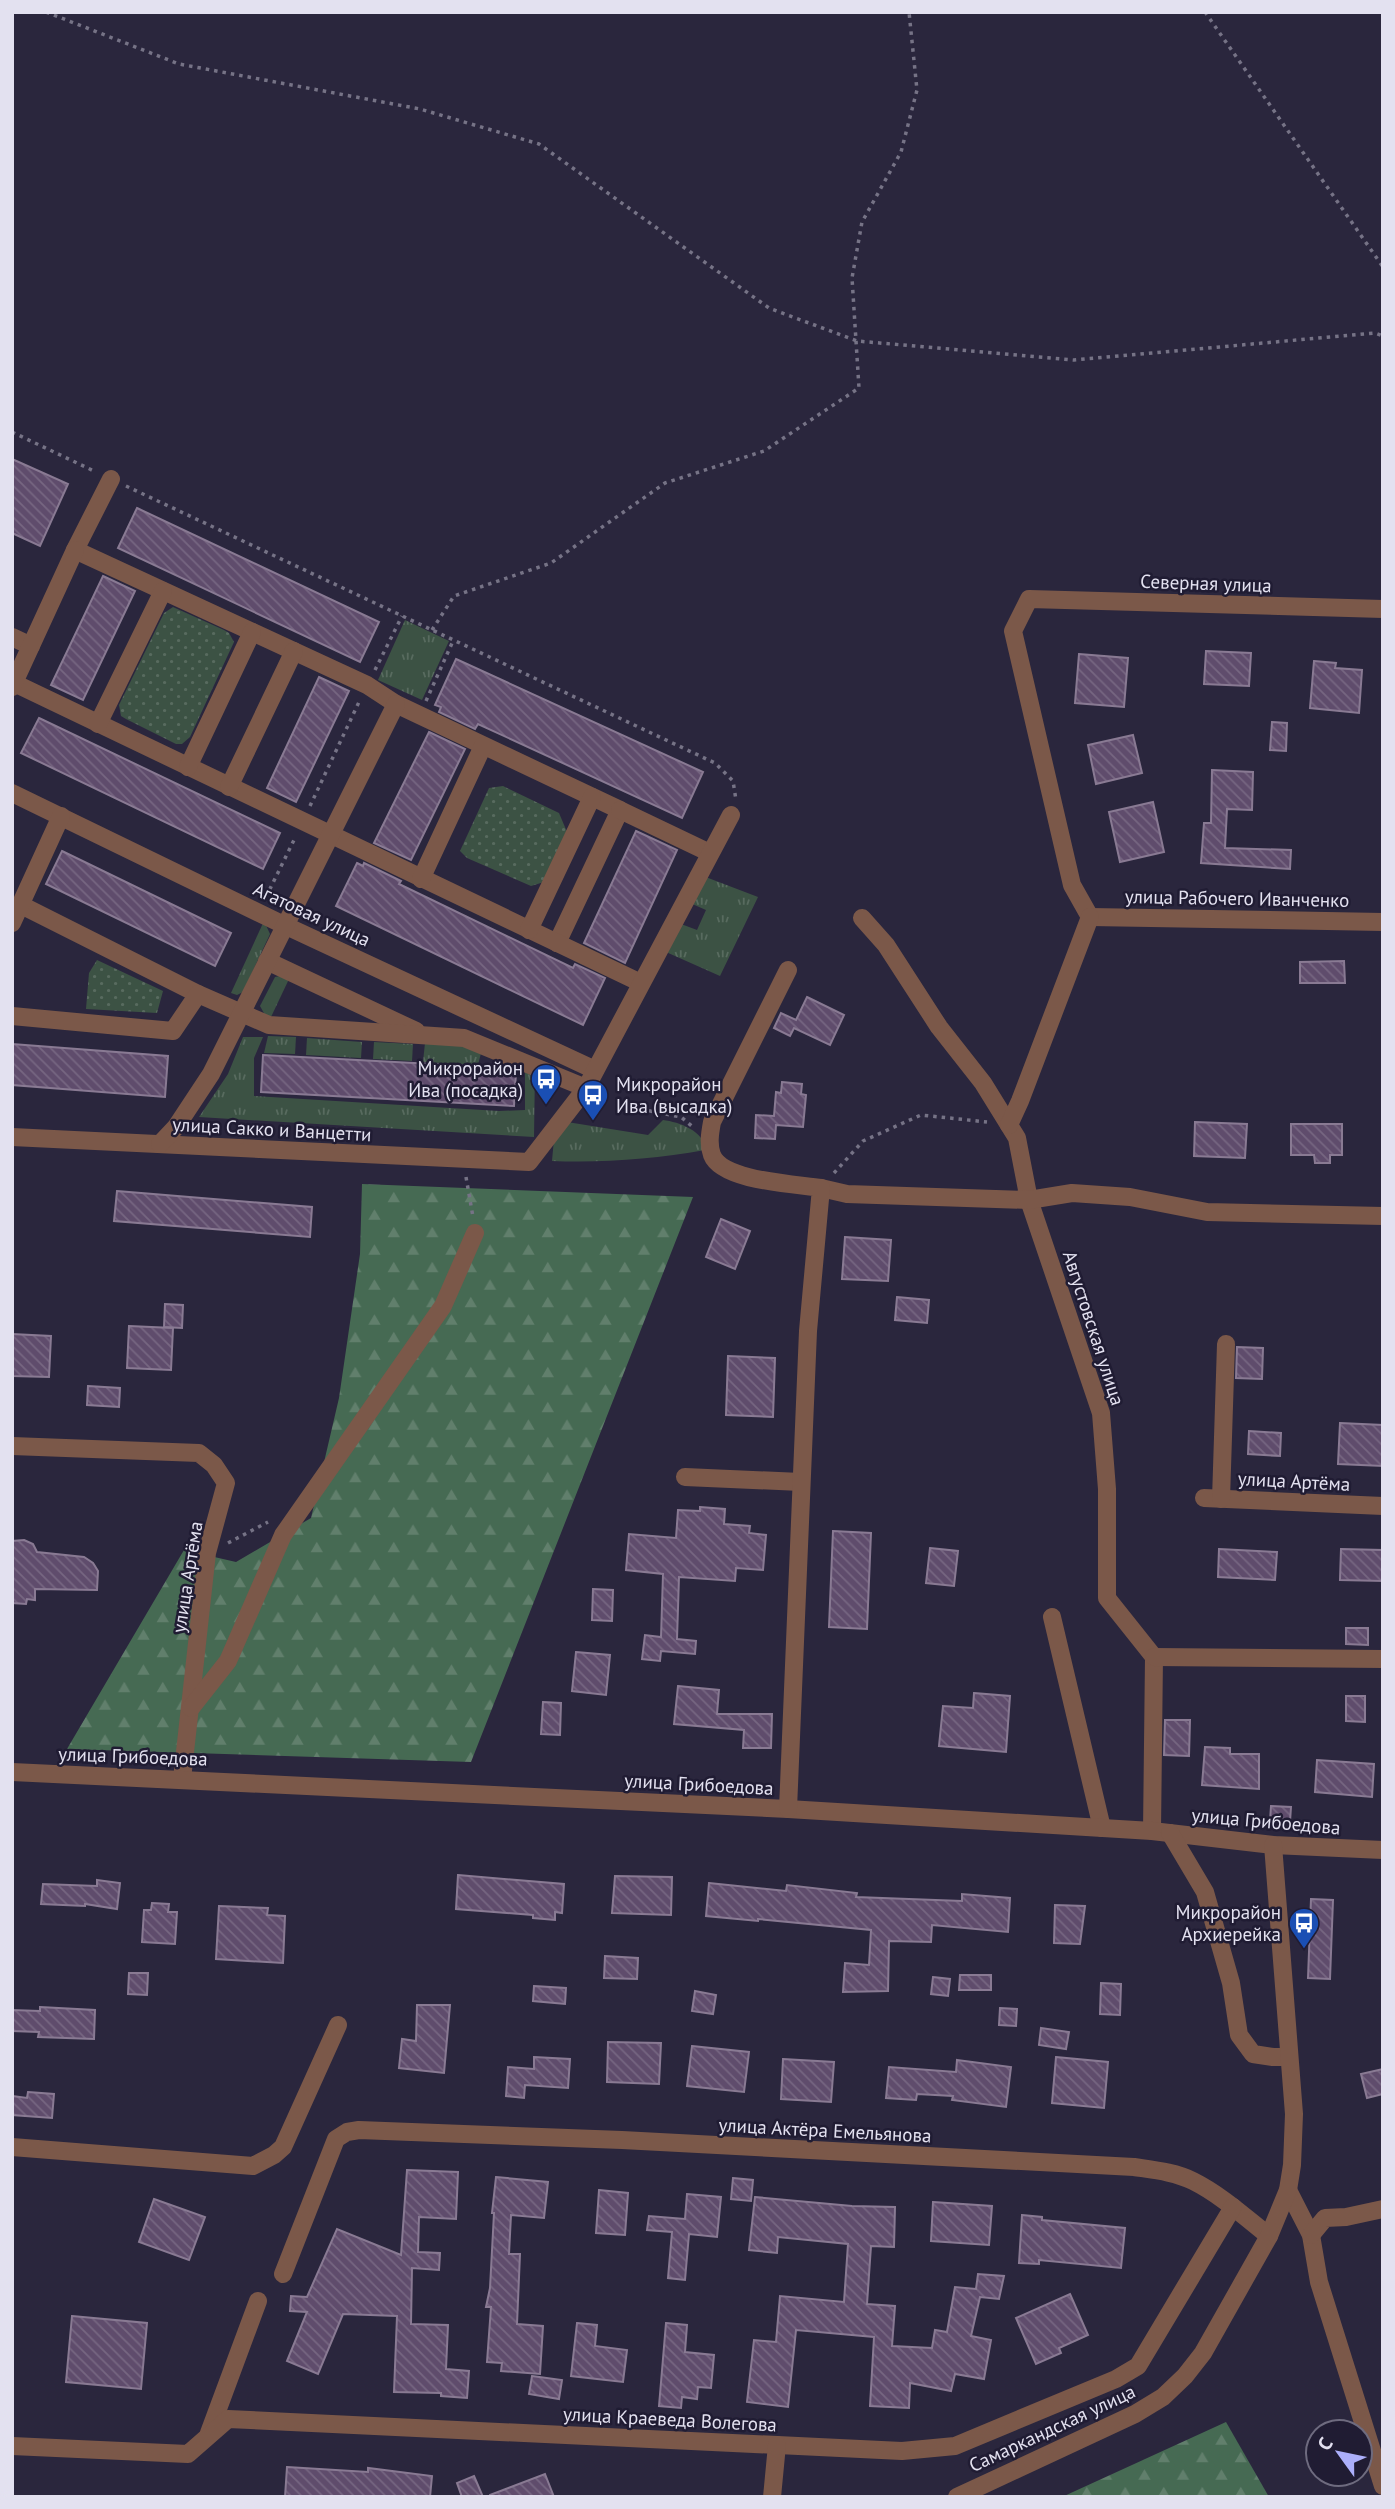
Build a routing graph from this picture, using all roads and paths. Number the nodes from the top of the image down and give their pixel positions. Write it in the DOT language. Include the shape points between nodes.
graph roads {
  1 [pos="46,12"];
  2 [pos="909,12"];
  3 [pos="1205,12"];
  4 [pos="1383,267"];
  5 [pos="1383,336"];
  6 [pos="857,341"];
  7 [pos="12,432"];
  8 [pos="111,479"];
  9 [pos="75,550"];
  10 [pos="163,591"];
  11 [pos="1383,609"];
  12 [pos="402,616"];
  13 [pos="432,630"];
  14 [pos="252,632"];
  15 [pos="12,637"];
  16 [pos="453,640"];
  17 [pos="31,646"];
  18 [pos="294,651"];
  19 [pos="13,685"];
  20 [pos="367,685"];
  21 [pos="396,704"];
  22 [pos="419,716"];
  23 [pos="98,724"];
  24 [pos="483,746"];
  25 [pos="188,767"];
  26 [pos="229,787"];
  27 [pos="12,793"];
  28 [pos="592,797"];
  29 [pos="620,810"];
  30 [pos="731,815"];
  31 [pos="61,816"];
  32 [pos="302,822"];
  33 [pos="330,835"];
  34 [pos="710,853"];
  35 [pos="421,878"];
  36 [pos="21,905"];
  37 [pos="258,912"];
  38 [pos="1090,917"];
  39 [pos="862,918"];
  40 [pos="1383,922"];
  41 [pos="12,923"];
  42 [pos="285,925"];
  43 [pos="529,930"];
  44 [pos="557,943"];
  45 [pos="267,961"];
  46 [pos="788,970"];
  47 [pos="641,983"];
  48 [pos="198,994"];
  49 [pos="242,1015"];
  50 [pos="12,1016"];
  51 [pos="426,1036"];
  52 [pos="595,1070"];
  53 [pos="586,1088"];
  54 [pos="624,1106"];
  55 [pos="1009,1125"];
  56 [pos="12,1136"];
  57 [pos="709,1141"];
  58 [pos="160,1144"];
  59 [pos="464,1160"];
  60 [pos="821,1188"];
  61 [pos="1029,1200"];
  62 [pos="1383,1216"];
  63 [pos="475,1233"];
  64 [pos="1226,1345"];
  65 [pos="12,1446"];
  66 [pos="685,1477"];
  67 [pos="801,1482"];
  68 [pos="1383,1506"];
  69 [pos="268,1522"];
  70 [pos="207,1553"];
  71 [pos="1052,1617"];
  72 [pos="1154,1657"];
  73 [pos="1383,1659"];
  74 [pos="191,1708"];
  75 [pos="12,1772"];
  76 [pos="182,1779"];
  77 [pos="788,1809"];
  78 [pos="1102,1828"];
  79 [pos="1161,1832"];
  80 [pos="1273,1845"];
  81 [pos="1383,1850"];
  82 [pos="338,2025"];
  83 [pos="1289,2057"];
  84 [pos="12,2147"];
  85 [pos="1288,2190"];
  86 [pos="1233,2207"];
  87 [pos="1383,2209"];
  88 [pos="1311,2235"];
  89 [pos="1269,2236"];
  90 [pos="283,2274"];
  91 [pos="258,2301"];
  92 [pos="208,2437"];
  93 [pos="776,2445"];
  94 [pos="12,2446"];
  95 [pos="1383,2486"];
  96 [pos="772,2497"];
  97 [pos="957,2497"];
  1 -- 6 [label="path" via="178,64 420,109 540,144 769,308"];
  2 -- 6 [label="path" via="917,90 901,152 862,222 852,278"];
  3 -- 4 [label="path"];
  5 -- 6 [label="path" via="1375,333 1073,360"];
  6 -- 13 [label="path" via="859,388 764,451 664,483 551,563 454,596"];
  7 -- 8 [label="path"];
  8 -- 9 [label="street"];
  8 -- 12 [label="path"];
  9 -- 10 [label="street"];
  9 -- 17 [label="street"];
  10 -- 14 [label="street"];
  10 -- 23 [label="street"];
  11 -- 38 [label="street, Северная улица" via="1029,599 1013,631 1072,885"];
  12 -- 13 [label="path"];
  12 -- 20 [label="path"];
  13 -- 16 [label="path"];
  14 -- 18 [label="street"];
  14 -- 25 [label="street"];
  15 -- 17 [label="street"];
  16 -- 22 [label="path"];
  16 -- 30 [label="path" via="715,763 733,781 737,799"];
  17 -- 19 [label="street"];
  18 -- 20 [label="street"];
  18 -- 26 [label="street"];
  19 -- 23 [label="street"];
  20 -- 21 [label="street"];
  20 -- 32 [label="path"];
  21 -- 22 [label="street"];
  21 -- 33 [label="street"];
  22 -- 24 [label="street"];
  23 -- 25 [label="street"];
  24 -- 28 [label="street"];
  24 -- 35 [label="street"];
  25 -- 26 [label="street"];
  26 -- 32 [label="street"];
  27 -- 31 [label="street, Агатовая улица"];
  28 -- 29 [label="street"];
  28 -- 43 [label="street"];
  29 -- 34 [label="street"];
  29 -- 44 [label="street"];
  30 -- 34 [label="street"];
  31 -- 36 [label="street"];
  31 -- 37 [label="street, Агатовая улица"];
  32 -- 33 [label="street"];
  32 -- 37 [label="path"];
  33 -- 35 [label="street"];
  33 -- 42 [label="street"];
  34 -- 47 [label="street"];
  35 -- 43 [label="street"];
  36 -- 41 [label="street"];
  36 -- 48 [label="street"];
  37 -- 42 [label="street, Агатовая улица"];
  38 -- 40 [label="street, улица Рабочего Иванченко"];
  38 -- 55 [label="street"];
  39 -- 55 [label="street, Августовская улица" via="886,945"];
  42 -- 45 [label="street"];
  42 -- 52 [label="street, Агатовая улица"];
  43 -- 44 [label="street"];
  44 -- 47 [label="street"];
  45 -- 49 [label="street"];
  45 -- 51 [label="street"];
  46 -- 57 [label="street" via="712,1122"];
  47 -- 52 [label="street"];
  48 -- 49 [label="street"];
  48 -- 50 [label="street" via="173,1031"];
  49 -- 51 [label="street" via="269,1026"];
  49 -- 58 [label="street" via="211,1074"];
  51 -- 53 [label="street" via="464,1038"];
  52 -- 53 [label="street"];
  53 -- 59 [label="street, улица Сакко и Ванцетти" via="528,1163"];
  54 -- 57 [label="path" via="681,1117"];
  55 -- 60 [label="path" via="921,1115 863,1141"];
  55 -- 61 [label="street, Августовская улица" via="1017,1138"];
  56 -- 58 [label="street, улица Сакко и Ванцетти"];
  57 -- 60 [label="street" via="713,1157 738,1175"];
  58 -- 59 [label="street, улица Сакко и Ванцетти"];
  59 -- 63 [label="path"];
  60 -- 61 [label="street" via="847,1194"];
  60 -- 67 [label="street"];
  61 -- 62 [label="street" via="1072,1193 1130,1197 1207,1212"];
  61 -- 72 [label="street, Августовская улица" via="1101,1413 1107,1489 1107,1598"];
  63 -- 74 [label="street" via="443,1306 283,1535 228,1661"];
  64 -- 68 [label="street, улица Артёма" via="1213,1498"];
  65 -- 70 [label="street, улица Артёма" via="199,1452 226,1483"];
  66 -- 67 [label="street"];
  67 -- 77 [label="street"];
  69 -- 70 [label="path"];
  70 -- 74 [label="street, улица Артёма"];
  71 -- 78 [label="street"];
  72 -- 73 [label="street"];
  72 -- 79 [label="street"];
  74 -- 76 [label="street, улица Артёма"];
  75 -- 76 [label="street, улица Грибоедова"];
  76 -- 77 [label="street, улица Грибоедова"];
  77 -- 78 [label="street, улица Грибоедова"];
  78 -- 79 [label="street, улица Грибоедова"];
  79 -- 80 [label="street, улица Грибоедова"];
  79 -- 83 [label="street" via="1205,1892 1231,1983 1239,2035 1253,2054"];
  80 -- 81 [label="street, улица Грибоедова"];
  80 -- 83 [label="street, Самаркандская улица"];
  82 -- 84 [label="street" via="283,2147 253,2166"];
  83 -- 85 [label="street, Самаркандская улица" via="1294,2114"];
  85 -- 88 [label="street"];
  85 -- 89 [label="street, Самаркандская улица"];
  86 -- 89 [label="street, улица Актёра Емельянова"];
  86 -- 90 [label="street, улица Актёра Емельянова" via="1192,2181 1135,2167 359,2130 336,2139"];
  86 -- 93 [label="street, улица Краеведа Волегова" via="1138,2366 1116,2379 955,2446 902,2451"];
  87 -- 88 [label="street" via="1325,2218"];
  88 -- 95 [label="street" via="1320,2282"];
  89 -- 97 [label="street, Самаркандская улица" via="1203,2353 1163,2397"];
  91 -- 92 [label="street"];
  92 -- 93 [label="street, улица Краеведа Волегова" via="228,2419"];
  92 -- 94 [label="street, улица Краеведа Волегова" via="188,2454"];
  93 -- 96 [label="street"];
}
